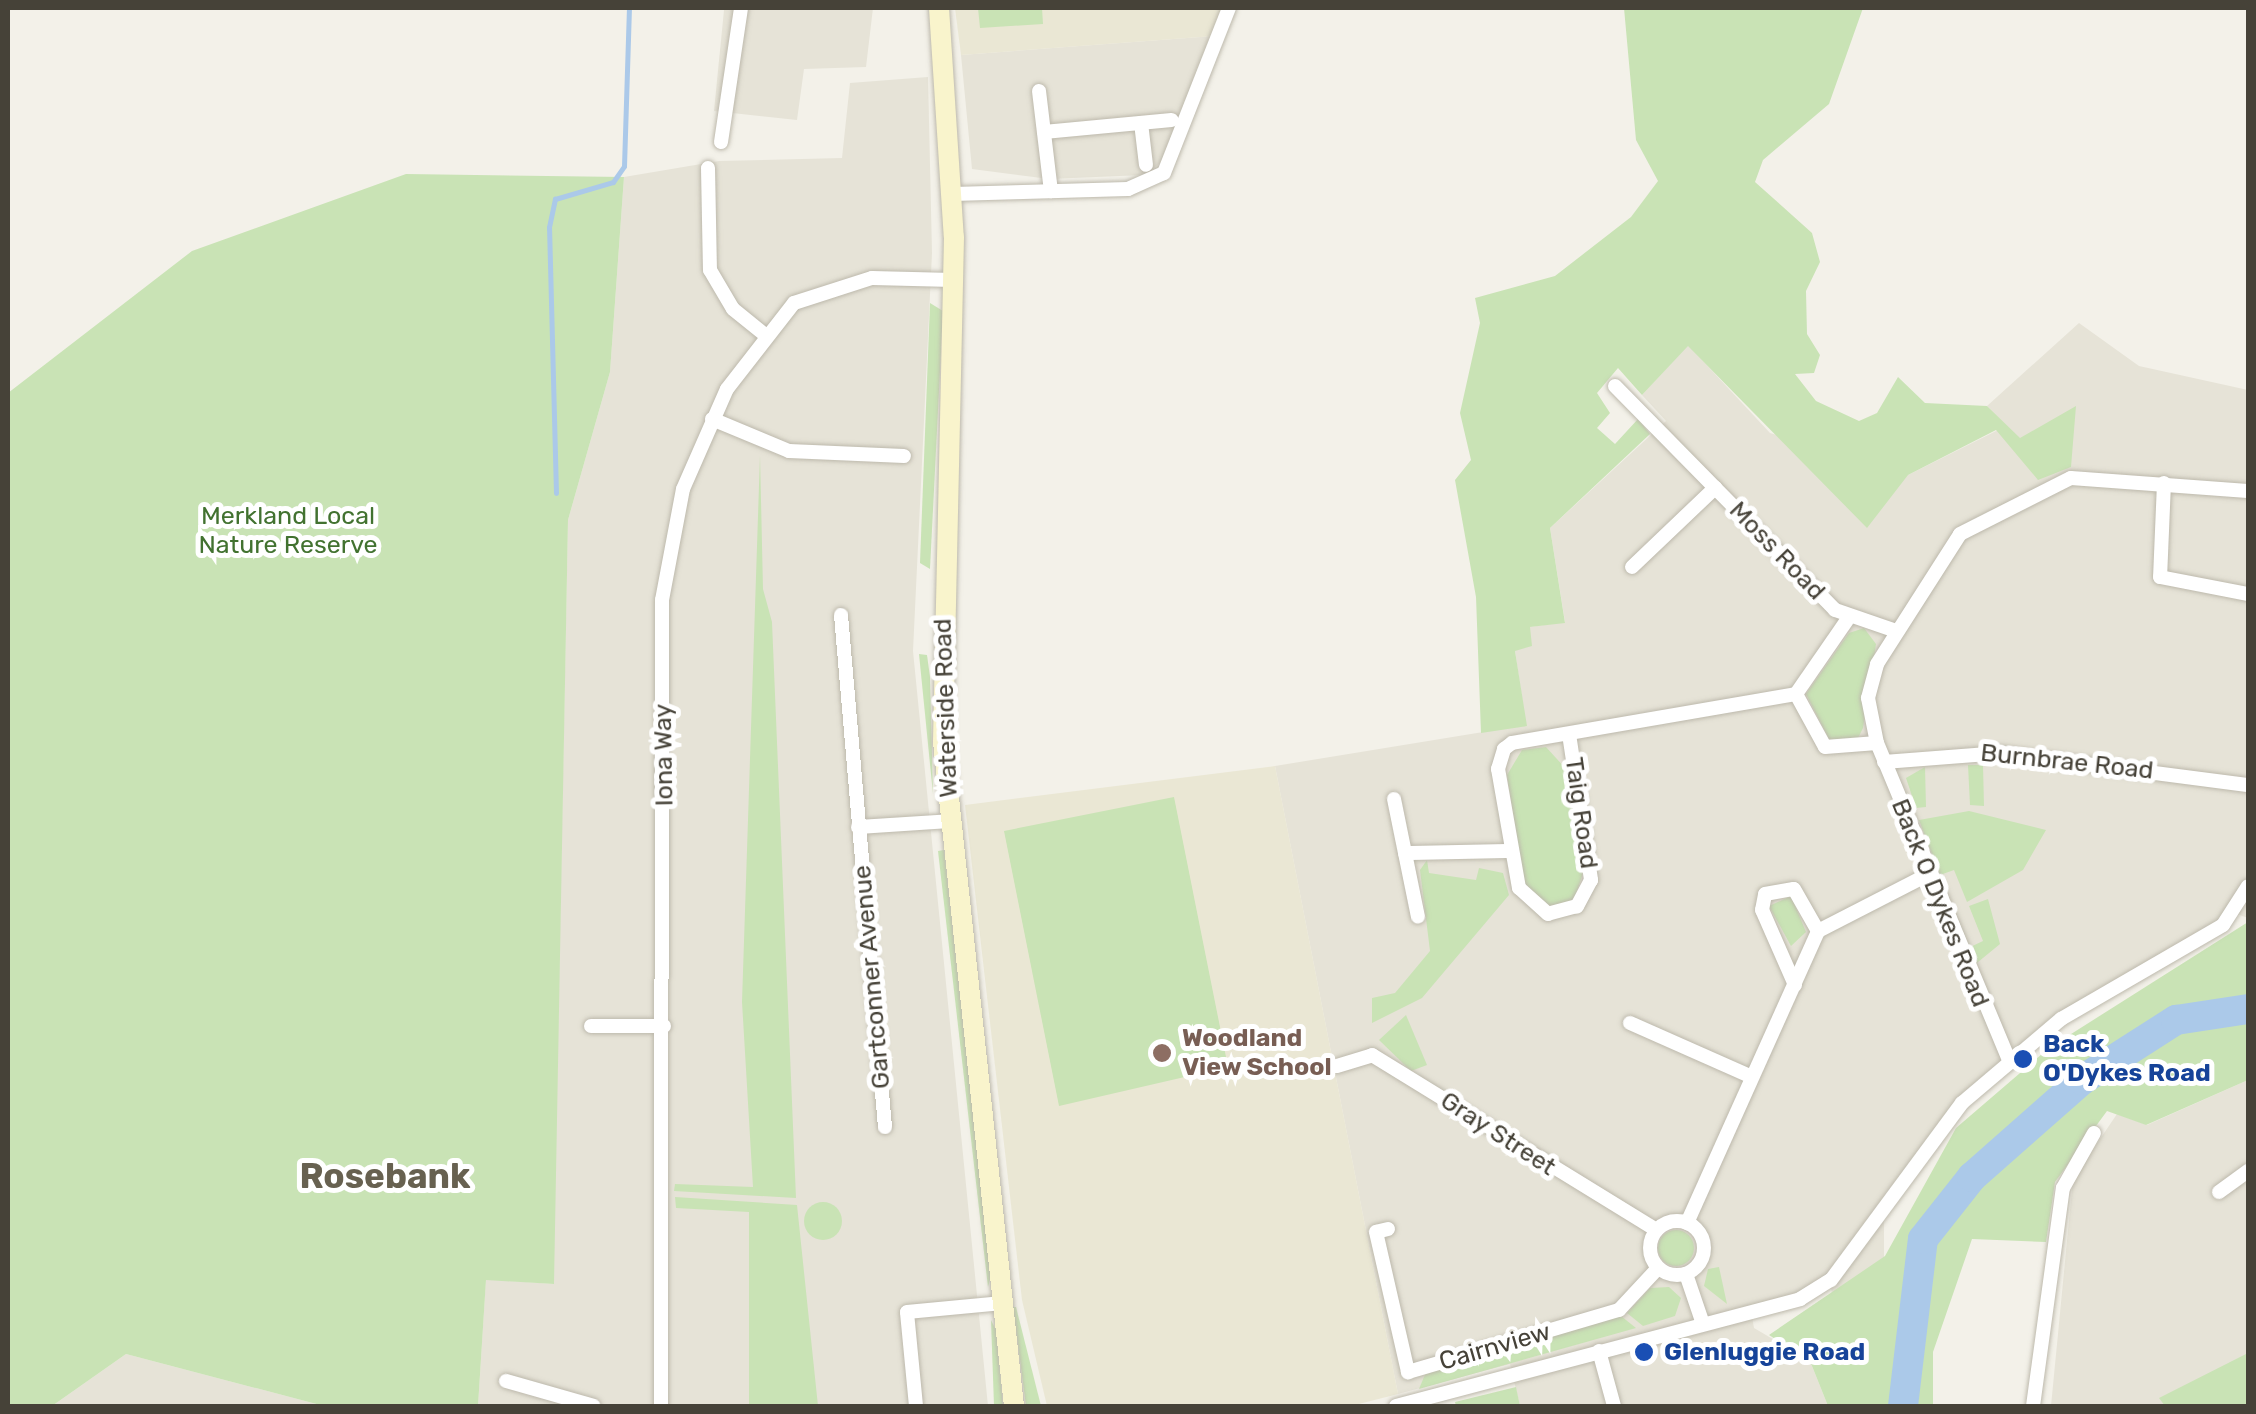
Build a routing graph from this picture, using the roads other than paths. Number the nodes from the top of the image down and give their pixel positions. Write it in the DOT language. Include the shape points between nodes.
graph roads {
  1 [pos="741,8"];
  2 [pos="939,8"];
  3 [pos="1229,8"];
  4 [pos="1038,91"];
  5 [pos="1171,120"];
  6 [pos="1141,123"];
  7 [pos="1044,132"];
  8 [pos="721,142"];
  9 [pos="1146,165"];
  10 [pos="708,168"];
  11 [pos="1051,191"];
  12 [pos="953,194"];
  13 [pos="953,280"];
  14 [pos="764,333"];
  15 [pos="1615,386"];
  16 [pos="712,419"];
  17 [pos="904,456"];
  18 [pos="2164,483"];
  19 [pos="1716,488"];
  20 [pos="2248,491"];
  21 [pos="1632,567"];
  22 [pos="2248,594"];
  23 [pos="841,615"];
  24 [pos="1847,620"];
  25 [pos="1896,631"];
  26 [pos="1796,694"];
  27 [pos="1569,734"];
  28 [pos="1877,743"];
  29 [pos="1884,762"];
  30 [pos="2248,785"];
  31 [pos="1394,799"];
  32 [pos="950,820"];
  33 [pos="858,828"];
  34 [pos="1512,851"];
  35 [pos="1405,853"];
  36 [pos="1929,874"];
  37 [pos="2248,886"];
  38 [pos="1418,917"];
  39 [pos="1818,930"];
  40 [pos="1795,985"];
  41 [pos="1630,1023"];
  42 [pos="590,1026"];
  43 [pos="664,1026"];
  44 [pos="2009,1060"];
  45 [pos="1337,1066"];
  46 [pos="1752,1077"];
  47 [pos="886,1128"];
  48 [pos="2094,1133"];
  49 [pos="2248,1171"];
  50 [pos="2218,1192"];
  51 [pos="1687,1223"];
  52 [pos="1388,1229"];
  53 [pos="1657,1230"];
  54 [pos="1658,1268"];
  55 [pos="1686,1274"];
  56 [pos="1003,1303"];
  57 [pos="1702,1324"];
  58 [pos="1599,1351"];
  59 [pos="506,1381"];
  60 [pos="594,1406"];
  61 [pos="661,1406"];
  62 [pos="916,1406"];
  63 [pos="1014,1406"];
  64 [pos="1396,1406"];
  65 [pos="1614,1406"];
  66 [pos="2033,1406"];
  1 -- 8 [label="street"];
  2 -- 12 [label="main road, Waterside Road"];
  3 -- 11 [label="street" via="1164,173 1128,189"];
  4 -- 7 [label="street"];
  5 -- 6 [label="street"];
  6 -- 7 [label="street"];
  6 -- 9 [label="street"];
  7 -- 11 [label="street"];
  10 -- 14 [label="street" via="710,270 732,309"];
  11 -- 12 [label="street"];
  12 -- 13 [label="main road, Waterside Road"];
  13 -- 14 [label="street, Iona Way" via="825,287"];
  13 -- 32 [label="main road, Waterside Road" via="941,670"];
  14 -- 16 [label="street, Iona Way"];
  15 -- 19 [label="street, Moss Road"];
  16 -- 17 [label="street" via="789,451"];
  16 -- 43 [label="street, Iona Way" via="683,489 662,600"];
  18 -- 20 [label="street, Back O Dykes Road"];
  18 -- 22 [label="street" via="2160,577"];
  18 -- 25 [label="street, Back O Dykes Road" via="2071,478 1966,530"];
  19 -- 21 [label="street, Moss Road"];
  19 -- 24 [label="street, Moss Road"];
  23 -- 33 [label="street, Gartconner Avenue"];
  24 -- 25 [label="street, Moss Road"];
  24 -- 26 [label="street"];
  25 -- 28 [label="street, Back O Dykes Road" via="1868,698"];
  26 -- 27 [label="street, Taig Road"];
  26 -- 28 [label="street" via="1826,747"];
  27 -- 34 [label="street, Taig Road" via="1504,749 1498,769"];
  27 -- 34 [label="street, Taig Road" via="1591,869 1582,901 1559,914 1531,906"];
  28 -- 29 [label="street, Back O Dykes Road"];
  29 -- 30 [label="street, Burnbrae Road" via="2001,753"];
  29 -- 36 [label="street, Back O Dykes Road"];
  31 -- 35 [label="street"];
  32 -- 33 [label="street, Gartconner Avenue"];
  32 -- 56 [label="main road, Waterside Road"];
  33 -- 47 [label="street, Gartconner Avenue"];
  34 -- 35 [label="street"];
  35 -- 38 [label="street"];
  36 -- 39 [label="street"];
  36 -- 44 [label="street, Back O Dykes Road"];
  37 -- 44 [label="street" via="2222,925"];
  39 -- 40 [label="street"];
  39 -- 40 [label="street" via="1794,889 1765,894 1762,910"];
  40 -- 46 [label="street"];
  41 -- 46 [label="street"];
  42 -- 43 [label="street"];
  43 -- 61 [label="street, Iona Way"];
  44 -- 57 [label="street" via="1939,1127 1861,1251 1831,1280 1800,1299"];
  45 -- 53 [label="street, Gray Street" via="1372,1055"];
  46 -- 51 [label="street"];
  48 -- 66 [label="street" via="2063,1188"];
  49 -- 50 [label="street"];
  51 -- 53 [label="street"];
  51 -- 55 [label="street" via="1704,1244"];
  52 -- 54 [label="street, Cairnview" via="1376,1232 1408,1372 1618,1310"];
  53 -- 54 [label="street" via="1650,1254"];
  54 -- 55 [label="street"];
  55 -- 57 [label="street"];
  56 -- 62 [label="street" via="907,1312"];
  56 -- 63 [label="main road, Waterside Road"];
  57 -- 58 [label="street"];
  58 -- 64 [label="street"];
  58 -- 65 [label="street"];
  59 -- 60 [label="street"];
}
